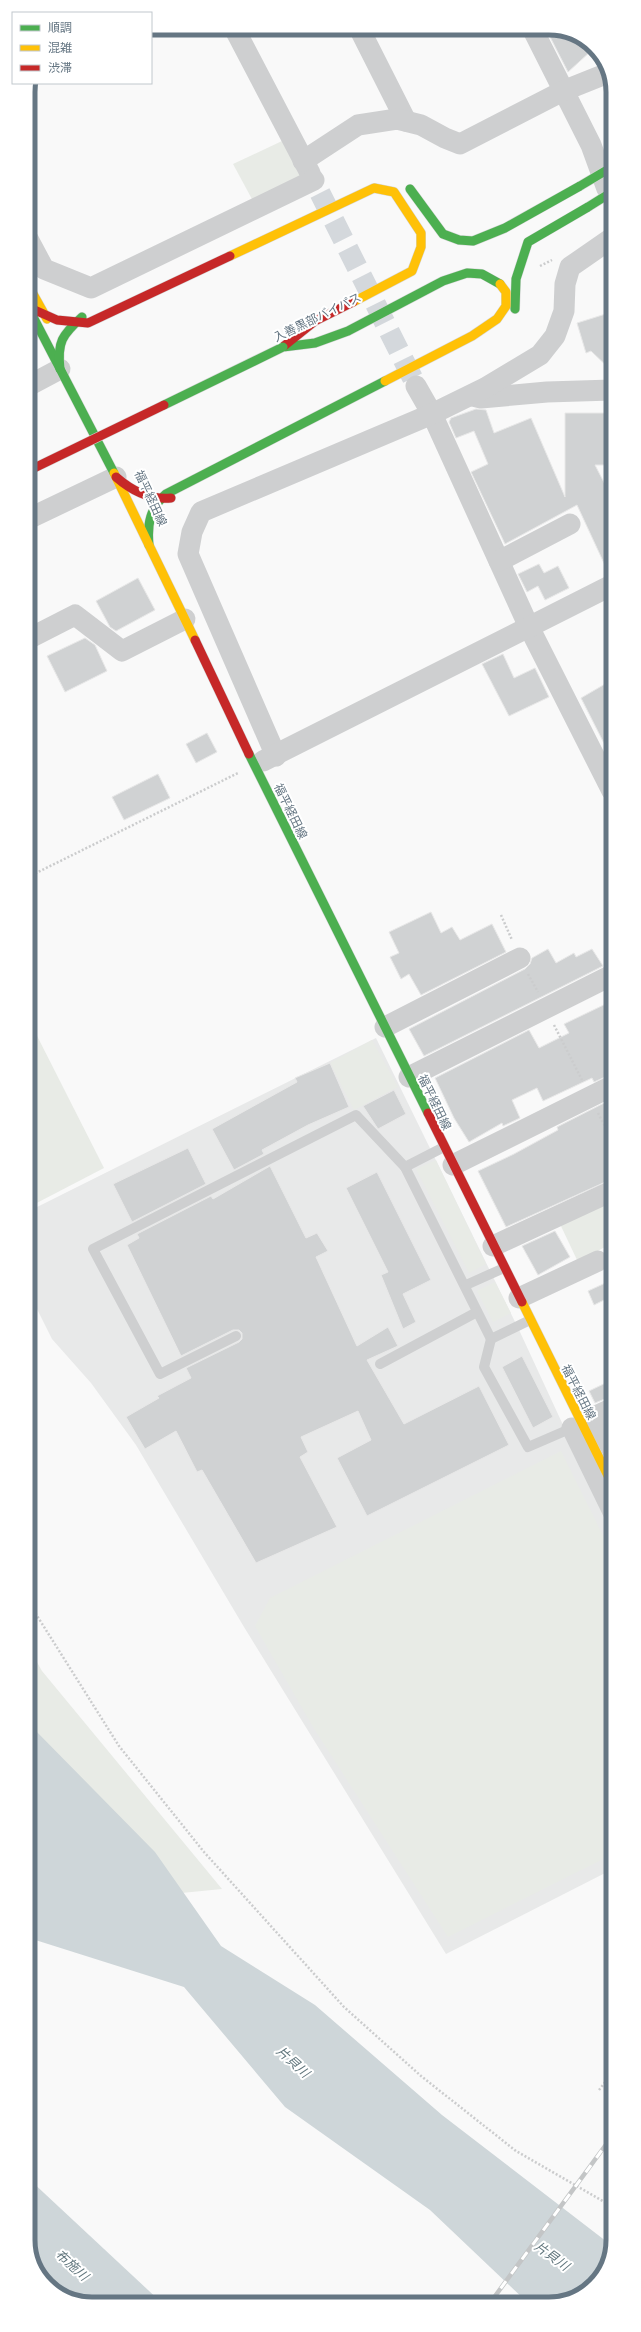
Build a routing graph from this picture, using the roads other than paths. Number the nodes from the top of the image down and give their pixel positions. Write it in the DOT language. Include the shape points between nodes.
graph roads {
  1 [pos="238,35"];
  2 [pos="363,35"];
  3 [pos="535,35"];
  4 [pos="603,75"];
  5 [pos="563,91"];
  6 [pos="406,121"];
  7 [pos="303,161"];
  8 [pos="606,172"];
  9 [pos="606,180"];
  10 [pos="380,181"];
  11 [pos="394,182"];
  12 [pos="606,188"];
  13 [pos="583,190"];
  14 [pos="606,196"];
  15 [pos="504,239"];
  16 [pos="606,242"];
  17 [pos="35,252"];
  18 [pos="35,296"];
  19 [pos="38,301"];
  20 [pos="375,302"];
  21 [pos="35,311"];
  22 [pos="46,317"];
  23 [pos="35,318"];
  24 [pos="85,320"];
  25 [pos="74,324"];
  26 [pos="503,326"];
  27 [pos="77,335"];
  28 [pos="491,335"];
  29 [pos="60,344"];
  30 [pos="283,347"];
  31 [pos="68,369"];
  32 [pos="35,383"];
  33 [pos="416,386"];
  34 [pos="606,390"];
  35 [pos="469,396"];
  36 [pos="432,414"];
  37 [pos="109,442"];
  38 [pos="35,468"];
  39 [pos="124,475"];
  40 [pos="135,490"];
  41 [pos="180,493"];
  42 [pos="160,499"];
  43 [pos="35,516"];
  44 [pos="149,521"];
  45 [pos="570,524"];
  46 [pos="156,538"];
  47 [pos="149,544"];
  48 [pos="499,561"];
  49 [pos="606,588"];
  50 [pos="185,619"];
  51 [pos="529,627"];
  52 [pos="35,635"];
  53 [pos="237,727"];
  54 [pos="276,756"];
  55 [pos="255,765"];
  56 [pos="606,765"];
  57 [pos="520,958"];
  58 [pos="606,978"];
  59 [pos="385,1027"];
  60 [pos="409,1077"];
  61 [pos="606,1089"];
  62 [pos="448,1156"];
  63 [pos="405,1167"];
  64 [pos="606,1194"];
  65 [pos="493,1246"];
  66 [pos="598,1261"];
  67 [pos="504,1268"];
  68 [pos="466,1285"];
  69 [pos="519,1298"];
  70 [pos="477,1312"];
  71 [pos="530,1320"];
  72 [pos="236,1336"];
  73 [pos="491,1339"];
  74 [pos="380,1364"];
  75 [pos="590,1419"];
  76 [pos="606,1442"];
  77 [pos="606,1466"];
  78 [pos="606,1484"];
  1 -- 7 [label="street"];
  2 -- 6 [label="street"];
  3 -- 5 [label="street"];
  4 -- 5 [label="street"];
  5 -- 6 [label="street" via="460,144 421,124"];
  5 -- 12 [label="street" via="591,145"];
  6 -- 7 [label="street" via="358,125"];
  7 -- 17 [label="street" via="317,187 91,288 44,269"];
  8 -- 13 [label="main road, bridge"];
  9 -- 13 [label="main road"];
  10 -- 24 [label="main road" via="333,198"];
  11 -- 13 [label="main road" via="409,188 443,234 459,240 473,241"];
  13 -- 15 [label="main road"];
  14 -- 26 [label="main road, bridge" via="528,242 516,279 516,308"];
  16 -- 35 [label="street" via="570,267 560,323 555,336 540,355"];
  18 -- 19 [label="main road"];
  19 -- 22 [label="main road"];
  19 -- 24 [label="main road"];
  20 -- 30 [label="main road, 入善黒部バイパス"];
  21 -- 22 [label="main road"];
  22 -- 25 [label="main road"];
  22 -- 29 [label="main road"];
  23 -- 31 [label="main road, 福平経田線"];
  24 -- 25 [label="main road"];
  24 -- 27 [label="main road"];
  24 -- 30 [label="main road" via="374,188 394,192 421,233 421,247 412,271 315,321"];
  25 -- 29 [label="main road"];
  28 -- 41 [label="main road"];
  29 -- 31 [label="main road" via="58,349"];
  30 -- 38 [label="main road, 入善黒部バイパス, bridge"];
  30 -- 41 [label="main road" via="315,343 348,331 443,281 467,273 482,274 501,285 506,292 506,306 497,319 472,336"];
  31 -- 32 [label="street"];
  31 -- 37 [label="main road, 福平経田線"];
  31 -- 39 [label="main road, 福平経田線"];
  33 -- 36 [label="street"];
  34 -- 35 [label="street" via="482,398"];
  35 -- 36 [label="street"];
  36 -- 48 [label="street"];
  36 -- 54 [label="street" via="201,512 192,532 188,554"];
  39 -- 40 [label="main road"];
  39 -- 41 [label="main road"];
  39 -- 43 [label="street"];
  39 -- 47 [label="main road, 福平経田線"];
  40 -- 42 [label="main road"];
  40 -- 44 [label="main road, 福平経田線"];
  41 -- 42 [label="main road"];
  41 -- 46 [label="main road" via="159,519"];
  42 -- 44 [label="main road" via="152,507"];
  44 -- 46 [label="main road, 福平経田線"];
  44 -- 47 [label="main road"];
  45 -- 48 [label="street"];
  46 -- 53 [label="main road, 福平経田線" via="212,656 232,705"];
  47 -- 50 [label="main road, 福平経田線"];
  48 -- 51 [label="street"];
  49 -- 51 [label="street"];
  50 -- 52 [label="street" via="122,651 75,615"];
  50 -- 53 [label="main road, 福平経田線"];
  51 -- 54 [label="street"];
  51 -- 56 [label="street"];
  53 -- 55 [label="main road, 福平経田線"];
  54 -- 55 [label="street"];
  55 -- 59 [label="main road, 福平経田線"];
  57 -- 59 [label="street"];
  58 -- 60 [label="street"];
  59 -- 60 [label="main road, 福平経田線"];
  60 -- 62 [label="main road, 福平経田線"];
  61 -- 62 [label="street"];
  62 -- 63 [label="lane"];
  62 -- 65 [label="main road, 福平経田線"];
  63 -- 68 [label="lane"];
  63 -- 72 [label="lane" via="356,1115 93,1249 160,1374"];
  64 -- 65 [label="street"];
  65 -- 67 [label="main road, 福平経田線"];
  66 -- 69 [label="street"];
  67 -- 68 [label="lane"];
  67 -- 69 [label="main road, 福平経田線"];
  68 -- 70 [label="lane"];
  69 -- 71 [label="main road, 福平経田線"];
  70 -- 73 [label="lane"];
  70 -- 74 [label="lane"];
  71 -- 73 [label="lane"];
  71 -- 75 [label="main road, 福平経田線"];
  73 -- 75 [label="lane" via="484,1367 528,1447"];
  75 -- 76 [label="street"];
  75 -- 77 [label="main road, 福平経田線"];
  75 -- 78 [label="street"];
}
